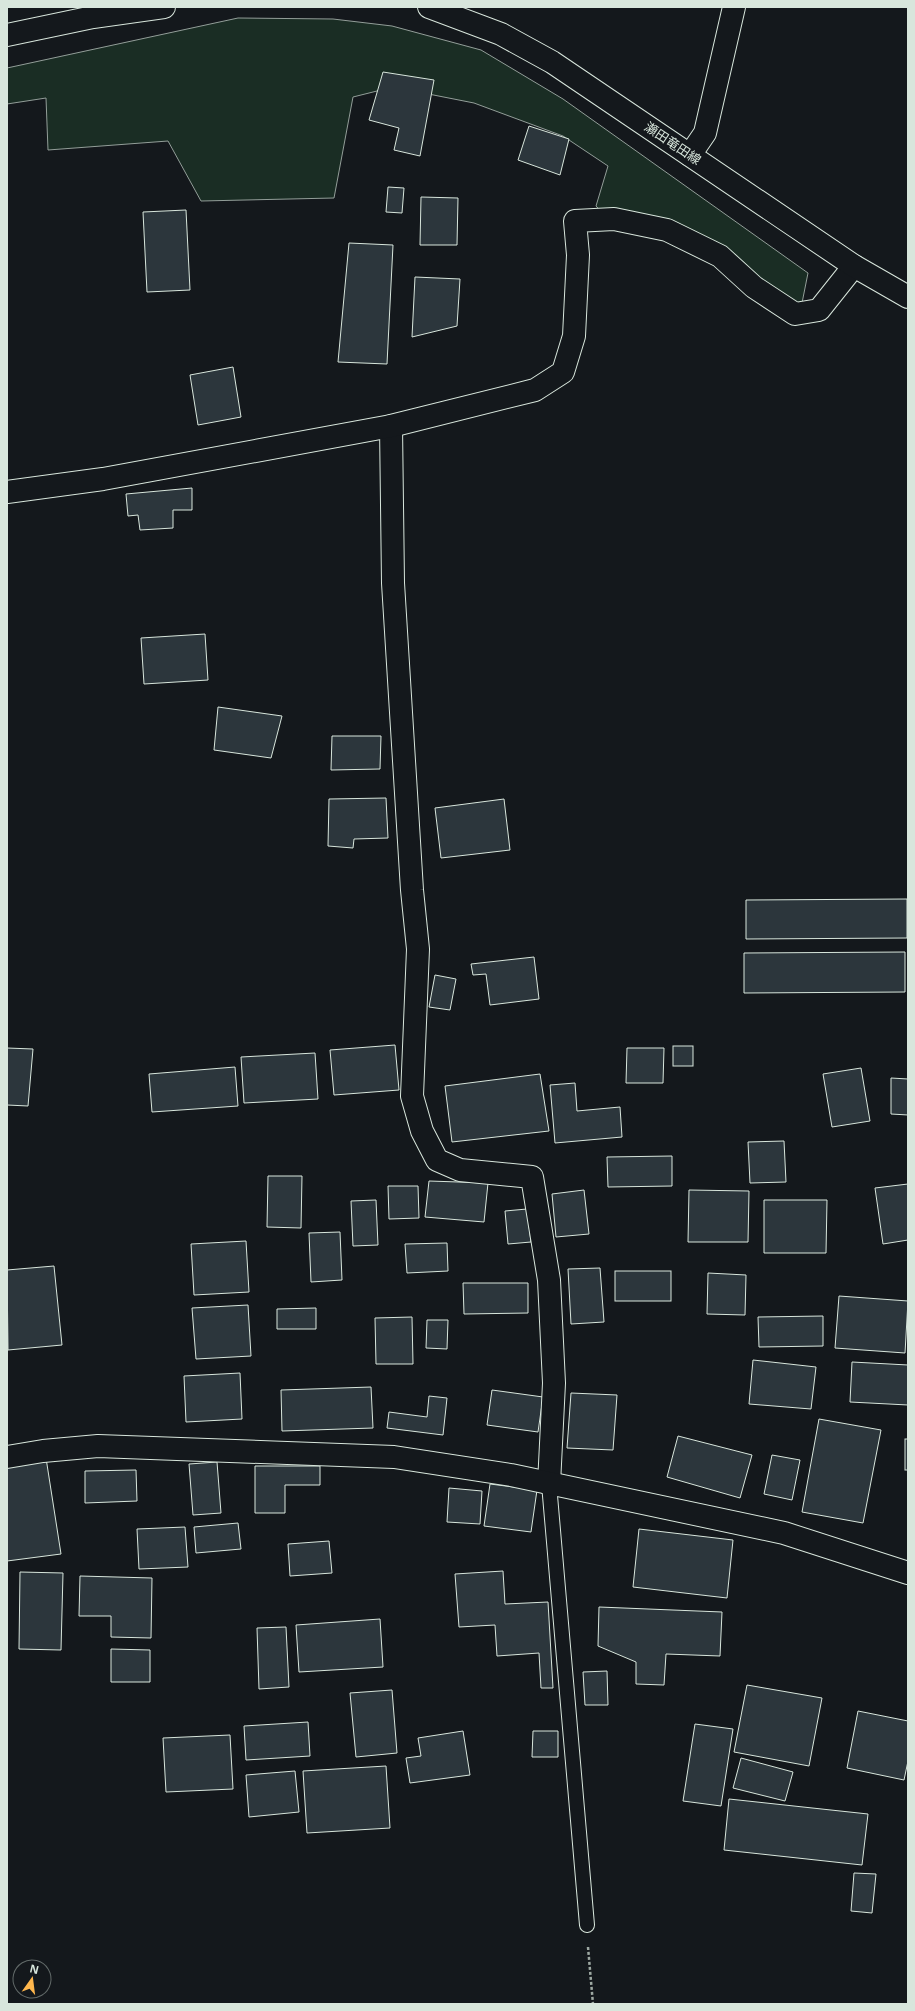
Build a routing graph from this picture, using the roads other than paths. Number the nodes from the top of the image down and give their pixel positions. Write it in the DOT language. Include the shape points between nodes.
graph roads {
  1 [pos="164,7"];
  2 [pos="429,7"];
  3 [pos="734,7"];
  4 [pos="7,36"];
  5 [pos="690,155"];
  6 [pos="854,266"];
  7 [pos="908,297"];
  8 [pos="391,426"];
  9 [pos="7,492"];
  10 [pos="7,1457"];
  11 [pos="548,1484"];
  12 [pos="908,1573"];
  13 [pos="587,1925"];
  1 -- 4 [label="street" via="93,17"];
  2 -- 5 [label="street, 瀬田竜田線" via="501,34 552,62"];
  3 -- 5 [label="street" via="705,133"];
  5 -- 6 [label="street, 瀬田竜田線"];
  6 -- 7 [label="street, 瀬田竜田線"];
  6 -- 8 [label="street" via="818,310 795,314 754,287 720,256 667,230 614,219 575,221 578,256 574,336 563,372 535,390"];
  8 -- 9 [label="street" via="103,479"];
  8 -- 11 [label="street" via="393,583 412,890 418,948 412,1096 422,1131 436,1160 460,1170 532,1177 549,1280 554,1383"];
  10 -- 11 [label="street" via="98,1446 394,1457 511,1475"];
  11 -- 12 [label="street" via="784,1533"];
  11 -- 13 [label="lane"];
}
